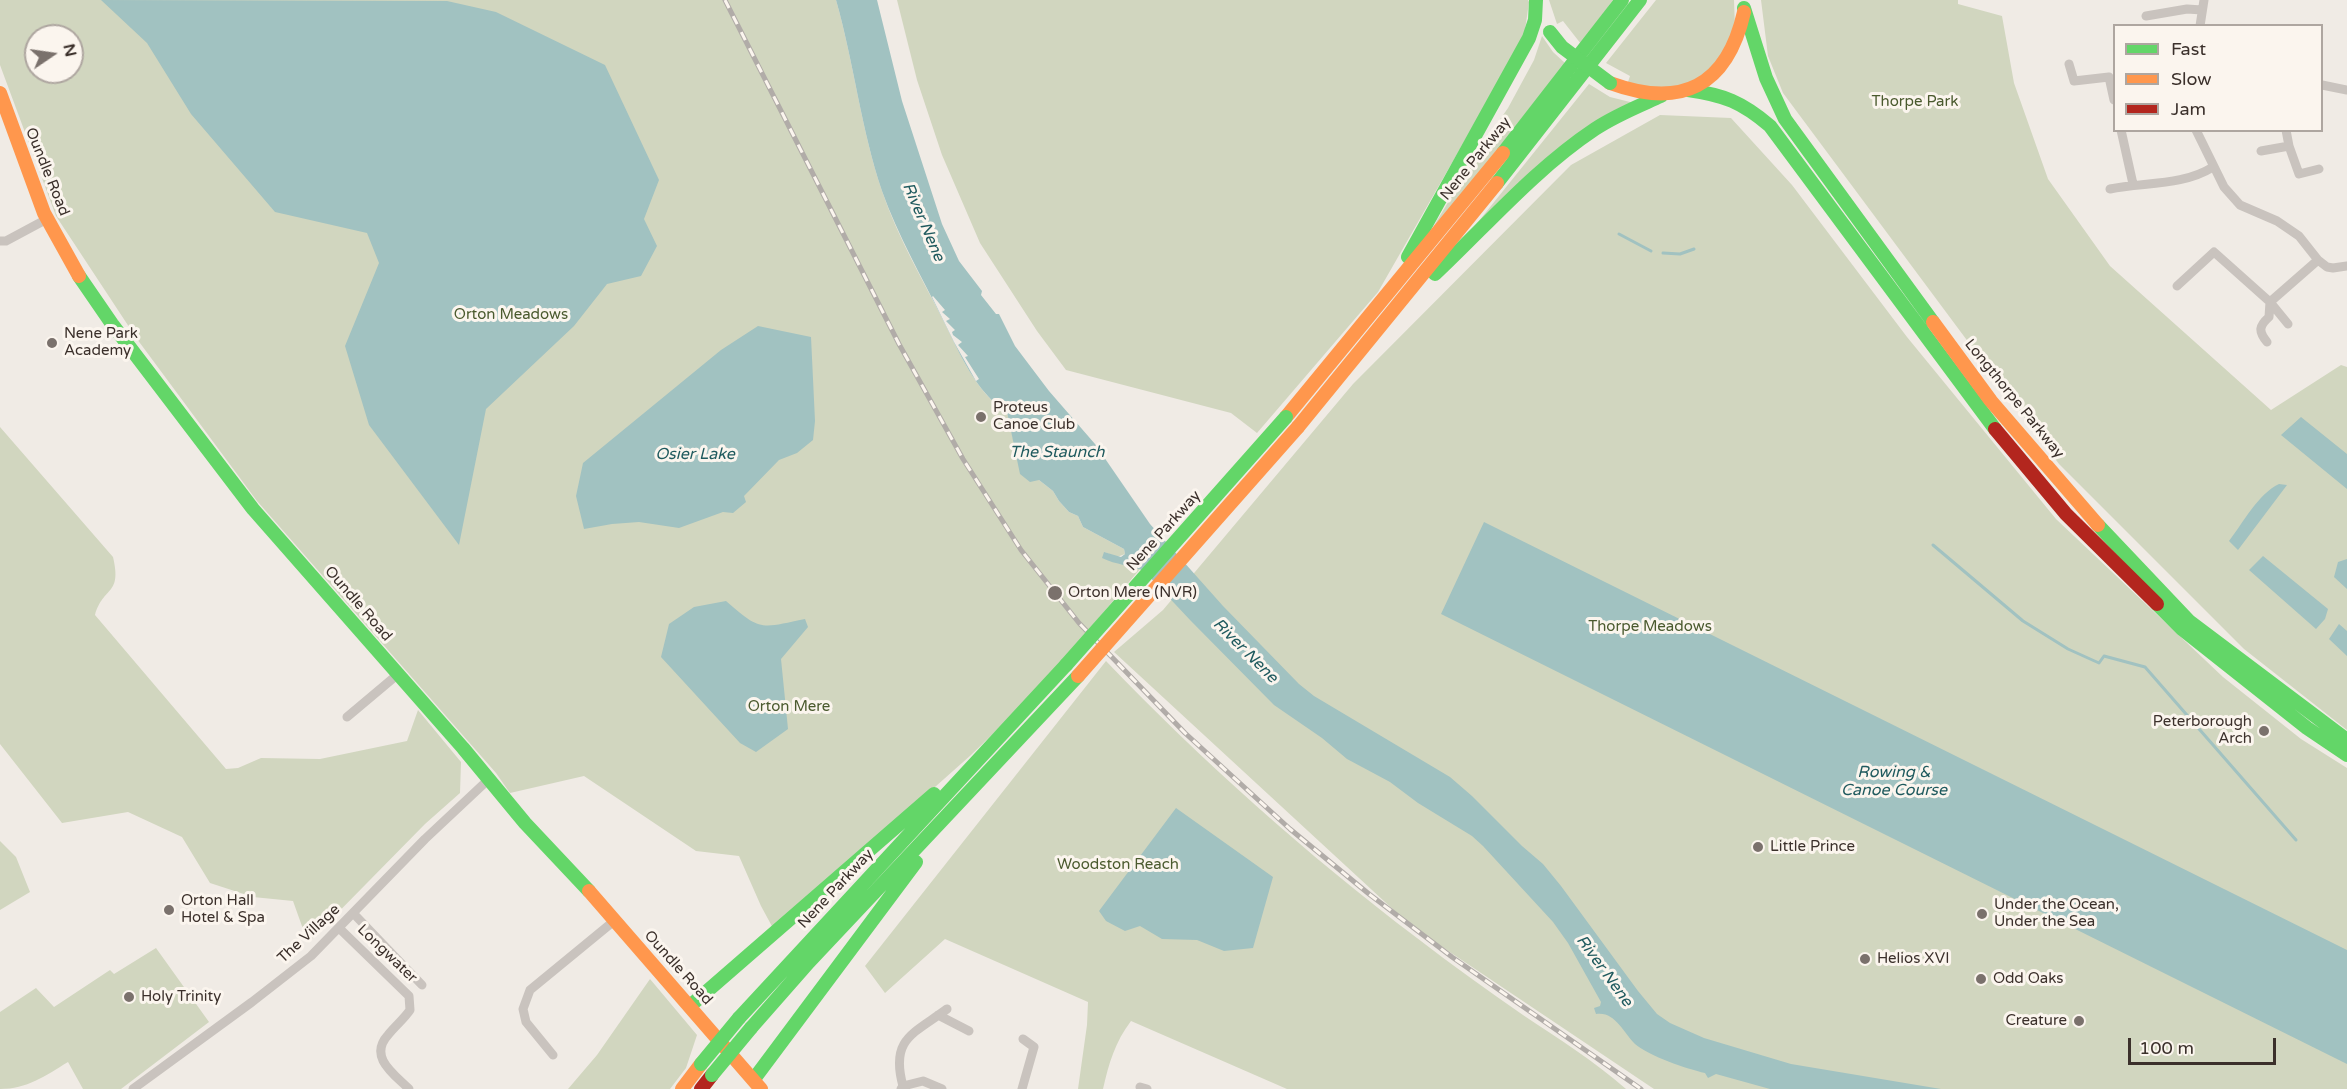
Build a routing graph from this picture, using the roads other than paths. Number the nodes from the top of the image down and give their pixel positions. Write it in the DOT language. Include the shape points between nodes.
graph roads {
  1 [pos="1536,0"];
  2 [pos="1622,0"];
  3 [pos="1640,0"];
  4 [pos="1744,4"];
  5 [pos="2203,5"];
  6 [pos="2146,16"];
  7 [pos="2200,24"];
  8 [pos="2069,64"];
  9 [pos="2323,85"];
  10 [pos="1688,90"];
  11 [pos="2347,90"];
  12 [pos="2113,92"];
  13 [pos="0,93"];
  14 [pos="1661,96"];
  15 [pos="2121,132"];
  16 [pos="2197,132"];
  17 [pos="2286,132"];
  18 [pos="2289,146"];
  19 [pos="2261,152"];
  20 [pos="2213,167"];
  21 [pos="2319,168"];
  22 [pos="2133,184"];
  23 [pos="2110,189"];
  24 [pos="47,219"];
  25 [pos="0,241"];
  26 [pos="2318,260"];
  27 [pos="2347,266"];
  28 [pos="2177,286"];
  29 [pos="1383,299"];
  30 [pos="2270,302"];
  31 [pos="1391,316"];
  32 [pos="2288,324"];
  33 [pos="2267,342"];
  34 [pos="397,675"];
  35 [pos="347,717"];
  36 [pos="2347,740"];
  37 [pos="2347,755"];
  38 [pos="974,762"];
  39 [pos="983,777"];
  40 [pos="489,779"];
  41 [pos="353,914"];
  42 [pos="614,921"];
  43 [pos="339,928"];
  44 [pos="422,985"];
  45 [pos="690,1006"];
  46 [pos="947,1009"];
  47 [pos="938,1015"];
  48 [pos="969,1031"];
  49 [pos="1023,1039"];
  50 [pos="553,1055"];
  51 [pos="758,1084"];
  52 [pos="902,1088"];
  53 [pos="133,1089"];
  54 [pos="409,1089"];
  55 [pos="682,1089"];
  56 [pos="701,1089"];
  57 [pos="942,1089"];
  58 [pos="1023,1089"];
  1 -- 14 [label="main road, bridge" via="1541,16 1562,47 1610,83 1643,95"];
  1 -- 29 [label="main road" via="1529,38"];
  2 -- 29 [label="main road, Nene Parkway"];
  3 -- 31 [label="main road, Nene Parkway"];
  4 -- 10 [label="main road" via="1742,25 1729,57 1704,82"];
  4 -- 36 [label="main road, Longthorpe Parkway" via="1761,68 1785,119 1991,401 2081,507 2189,621"];
  5 -- 6 [label="street"];
  5 -- 7 [label="street"];
  8 -- 12 [label="street" via="2074,81 2109,77"];
  9 -- 11 [label="street"];
  10 -- 14 [label="main road"];
  10 -- 37 [label="main road, Longthorpe Parkway" via="1736,99 1770,126 1979,410 2066,514 2182,629"];
  13 -- 24 [label="main road, Oundle Road"];
  14 -- 31 [label="main road" via="1620,114 1556,159"];
  15 -- 22 [label="street"];
  16 -- 20 [label="street"];
  17 -- 18 [label="street"];
  18 -- 19 [label="street"];
  18 -- 21 [label="street" via="2299,174"];
  20 -- 22 [label="street" via="2186,180"];
  20 -- 26 [label="street" via="2240,205 2275,219 2298,236"];
  22 -- 23 [label="street"];
  24 -- 25 [label="street"];
  24 -- 34 [label="main road, Oundle Road" via="112,324 200,440 253,509"];
  26 -- 27 [label="street" via="2327,267"];
  26 -- 30 [label="street"];
  28 -- 30 [label="street" via="2214,252"];
  29 -- 38 [label="main road, Nene Parkway, bridge" via="1286,417 1066,665"];
  30 -- 32 [label="street"];
  30 -- 33 [label="street" via="2269,317 2260,329"];
  31 -- 39 [label="main road, Nene Parkway, bridge" via="1078,676"];
  34 -- 35 [label="street"];
  34 -- 40 [label="main road, Oundle Road"];
  38 -- 45 [label="main road"];
  38 -- 55 [label="main road, Nene Parkway, bridge" via="739,1018"];
  39 -- 51 [label="main road" via="899,884"];
  39 -- 56 [label="main road, Nene Parkway, bridge" via="809,962"];
  40 -- 41 [label="street, The Village"];
  40 -- 42 [label="main road, Oundle Road"];
  41 -- 43 [label="street, The Village"];
  41 -- 44 [label="street"];
  42 -- 45 [label="main road, Oundle Road"];
  42 -- 50 [label="street" via="530,990 523,1009 526,1022"];
  43 -- 53 [label="street, The Village" via="287,976"];
  43 -- 54 [label="street, Longwater" via="409,996 410,1010 385,1037 380,1052 381,1060"];
  45 -- 51 [label="main road, Oundle Road"];
  46 -- 47 [label="street"];
  47 -- 48 [label="street"];
  47 -- 52 [label="street" via="910,1036 900,1049"];
  49 -- 58 [label="street" via="1034,1047"];
  52 -- 57 [label="street" via="923,1081"];
}
